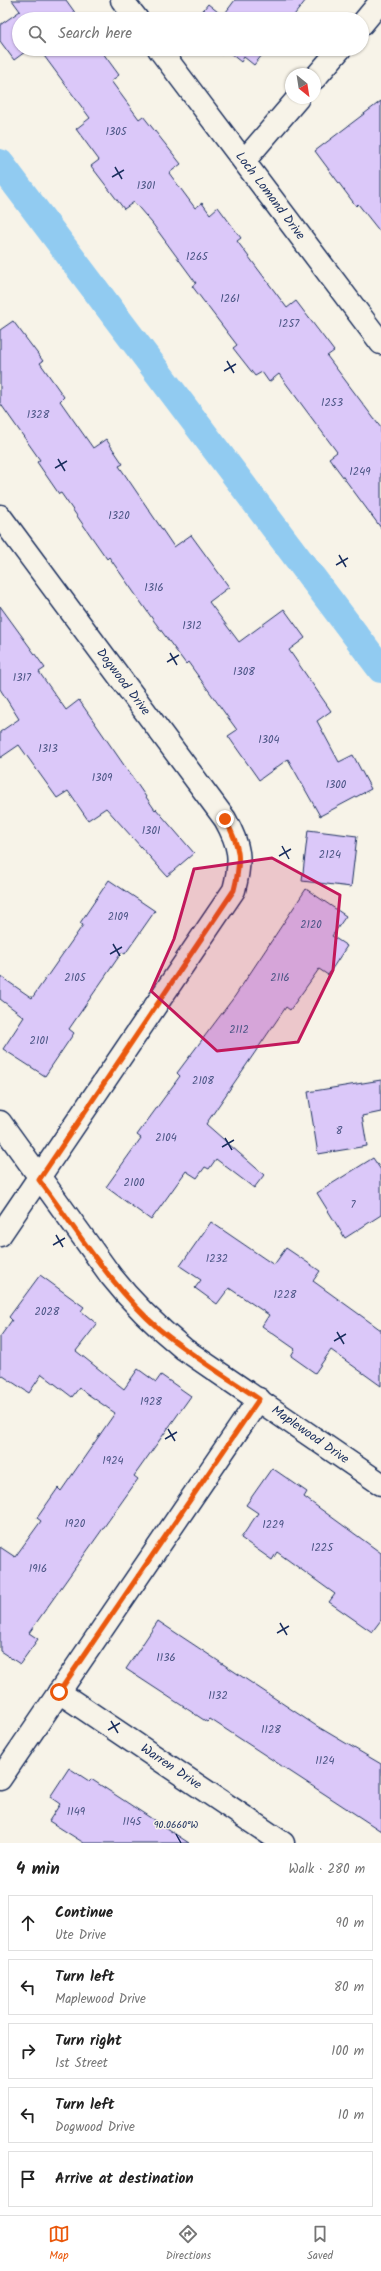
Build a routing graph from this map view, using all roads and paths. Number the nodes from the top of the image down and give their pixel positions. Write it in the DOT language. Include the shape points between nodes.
graph roads {
  1 [pos="122,0"];
  2 [pos="131,12"];
  3 [pos="164,56"];
  4 [pos="334,56"];
  5 [pos="321,71"];
  6 [pos="293,104"];
  7 [pos="244,161"];
  8 [pos="381,343"];
  9 [pos="0,516"];
  10 [pos="0,1122"];
  11 [pos="39,1180"];
  12 [pos="0,1235"];
  13 [pos="259,1399"];
  14 [pos="381,1484"];
  15 [pos="59,1692"];
  16 [pos="0,1779"];
  17 [pos="283,1843"];
  1 -- 2 [label="street"];
  3 -- 7 [label="street, Loch Lomand Drive"];
  4 -- 5 [label="street"];
  6 -- 7 [label="street"];
  7 -- 8 [label="street, Loch Lomand Drive"];
  9 -- 11 [label="street, Dogwood Drive" via="225,819 239,852 240,869 234,890"];
  10 -- 11 [label="street, Maplewood Drive"];
  11 -- 12 [label="street, Dogwood Drive"];
  11 -- 13 [label="street, Maplewood Drive" via="130,1301 184,1349"];
  13 -- 14 [label="street, Maplewood Drive"];
  13 -- 15 [label="street"];
  15 -- 16 [label="street"];
  15 -- 17 [label="street, Warren Drive"];
}
